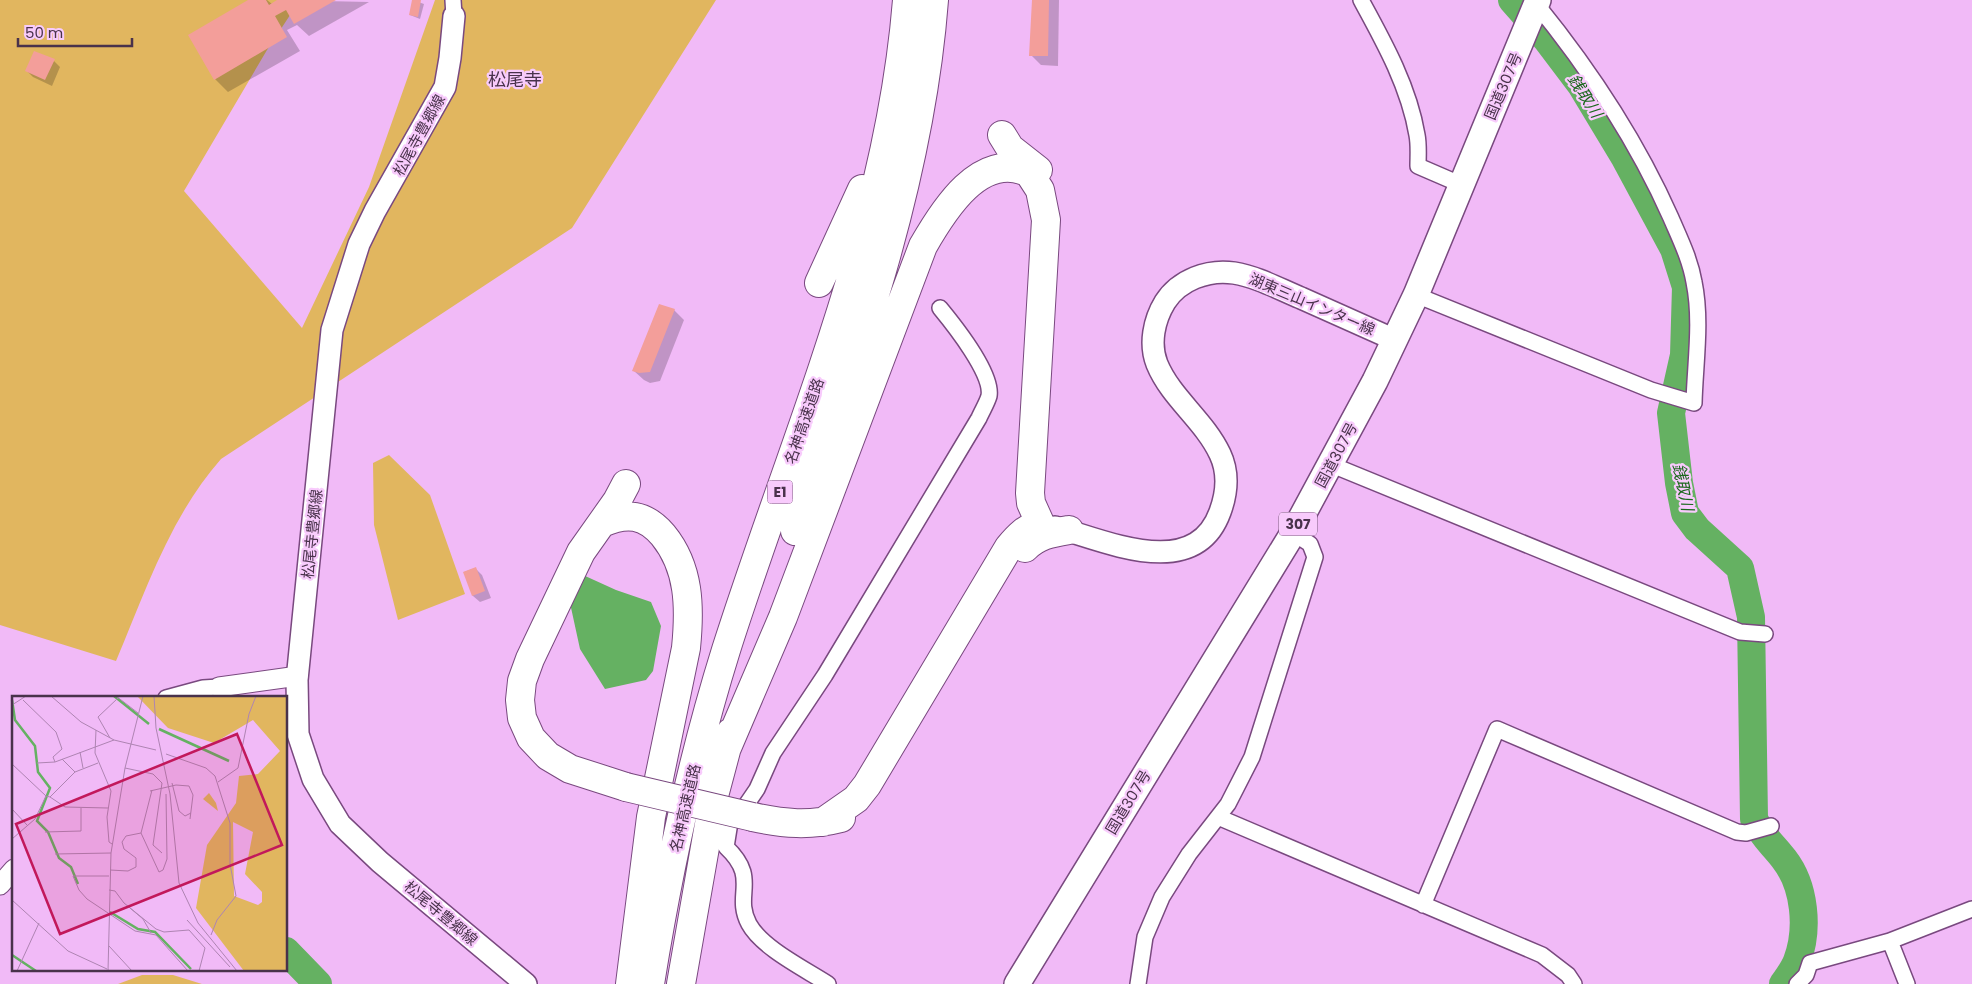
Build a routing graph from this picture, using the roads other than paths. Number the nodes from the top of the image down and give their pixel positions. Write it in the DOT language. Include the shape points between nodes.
graph roads {
  1 [pos="907,0"];
  2 [pos="934,0"];
  3 [pos="1361,0"];
  4 [pos="1535,4"];
  5 [pos="453,8"];
  6 [pos="894,103"];
  7 [pos="1002,135"];
  8 [pos="1462,185"];
  9 [pos="819,283"];
  10 [pos="1416,295"];
  11 [pos="940,308"];
  12 [pos="1395,340"];
  13 [pos="1332,465"];
  14 [pos="626,484"];
  15 [pos="602,523"];
  16 [pos="1040,523"];
  17 [pos="1068,530"];
  18 [pos="1293,533"];
  19 [pos="1765,634"];
  20 [pos="298,676"];
  21 [pos="212,693"];
  22 [pos="173,696"];
  23 [pos="726,750"];
  24 [pos="1218,817"];
  25 [pos="823,822"];
  26 [pos="1771,826"];
  27 [pos="12,871"];
  28 [pos="0,885"];
  29 [pos="1423,905"];
  30 [pos="1972,909"];
  31 [pos="1890,941"];
  32 [pos="526,984"];
  33 [pos="630,984"];
  34 [pos="650,984"];
  35 [pos="681,984"];
  36 [pos="828,984"];
  37 [pos="1017,984"];
  38 [pos="1138,984"];
  39 [pos="1574,984"];
  40 [pos="1797,984"];
  41 [pos="1907,984"];
  1 -- 6 [label="highway, 名神高速道路 / E1"];
  2 -- 23 [label="highway, 名神高速道路 / E1" via="921,109 890,245 852,371 771,600"];
  3 -- 8 [label="street" via="1386,45 1404,91 1418,136 1418,166"];
  4 -- 8 [label="highway, 国道307号 / 307"];
  4 -- 10 [label="street" via="1615,110 1656,185 1686,254 1694,283 1697,318 1694,403 1651,390"];
  5 -- 20 [label="main road, 松尾寺豊郷線" via="445,87 359,244 332,330"];
  6 -- 9 [label="highway" via="856,204"];
  6 -- 34 [label="highway, 名神高速道路 / E1" via="864,237 726,650 700,739 661,914"];
  7 -- 17 [label="highway" via="1010,148 1041,172 1058,207 1044,493 1050,507"];
  8 -- 10 [label="highway, 国道307号 / 307"];
  10 -- 12 [label="highway, 国道307号 / 307"];
  11 -- 36 [label="street" via="976,357 989,395 979,418 825,675 773,753 756,789 730,822 726,847 738,858 745,873 749,924 765,942"];
  12 -- 13 [label="highway, 国道307号 / 307"];
  12 -- 17 [label="main road, 湖東三山インター線" via="1257,279 1232,273 1208,274 1186,281 1170,294 1159,312 1154,349 1156,362 1166,382 1210,436 1220,455 1227,476 1225,498 1218,516 1207,534 1188,548 1168,552 1149,553"];
  13 -- 18 [label="highway, 国道307号 / 307"];
  13 -- 19 [label="street" via="1740,632"];
  14 -- 15 [label="highway"];
  15 -- 25 [label="highway, bridge" via="581,552 522,681 522,718 531,738 548,756 570,769 626,787 798,825"];
  15 -- 33 [label="highway" via="630,515 642,517 655,526 679,558 688,600 686,648 651,817"];
  16 -- 17 [label="main road, 湖東三山インター線"];
  16 -- 23 [label="highway" via="1031,504 1030,493 1046,220 1036,180 1029,173 1008,166 988,171 974,181 937,222 924,246 783,617"];
  16 -- 25 [label="highway" via="1024,532 1009,547 868,785 856,799"];
  17 -- 25 [label="highway" via="1032,541 1020,553 881,786 860,808 845,817"];
  18 -- 24 [label="street" via="1310,544 1315,557 1312,571 1252,757"];
  18 -- 37 [label="highway, 国道307号 / 307"];
  20 -- 21 [label="street"];
  20 -- 32 [label="main road, 松尾寺豊郷線" via="298,734 313,779 340,824 380,862"];
  21 -- 22 [label="street" via="203,688"];
  23 -- 35 [label="highway, 名神高速道路 / E1" via="714,796"];
  24 -- 29 [label="street"];
  24 -- 38 [label="street" via="1188,854 1162,897 1145,937"];
  26 -- 29 [label="street" via="1746,833 1737,832 1497,729"];
  27 -- 28 [label="street"];
  29 -- 39 [label="street" via="1542,955 1568,975"];
  30 -- 31 [label="street"];
  31 -- 40 [label="street" via="1810,962 1806,975"];
  31 -- 41 [label="street"];
}
